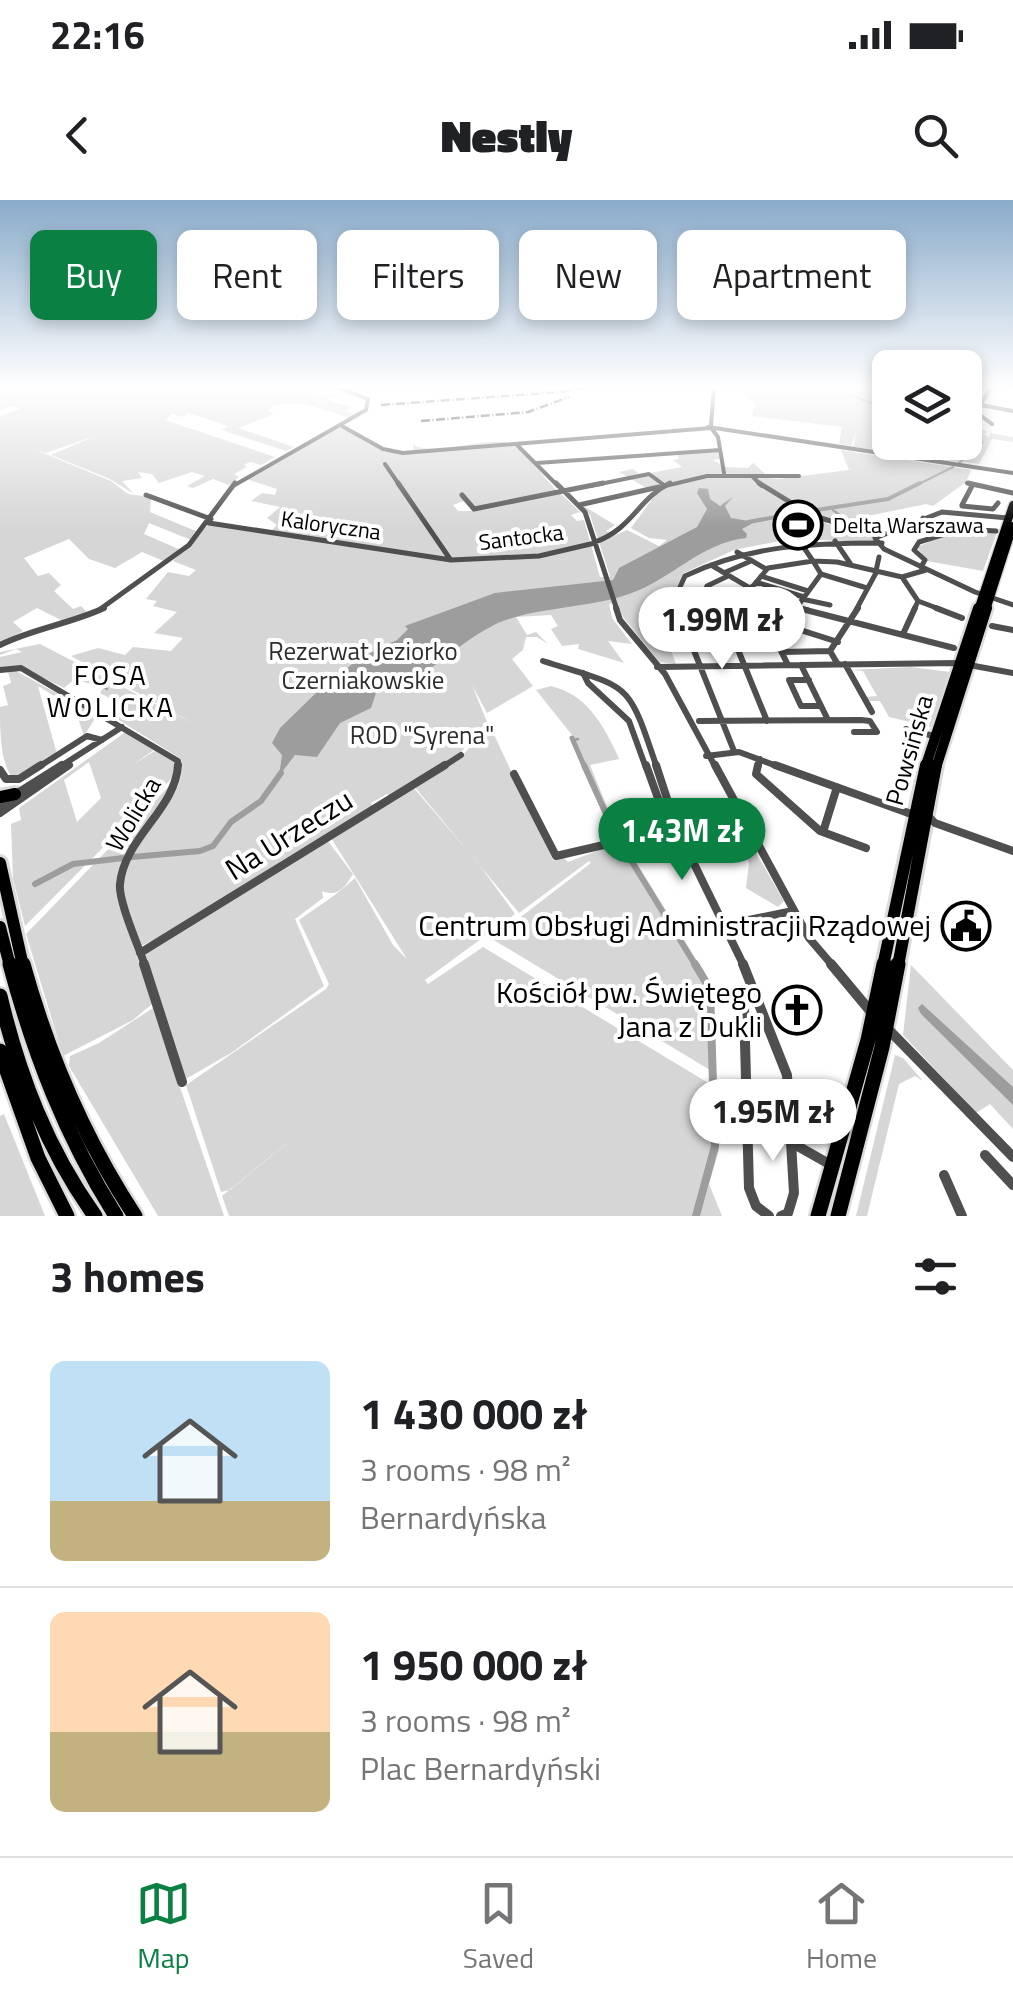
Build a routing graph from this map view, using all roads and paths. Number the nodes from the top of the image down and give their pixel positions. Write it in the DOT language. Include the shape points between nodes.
graph roads {
  1 [pos="322,433"];
  2 [pos="359,433"];
  3 [pos="646,433"];
  4 [pos="715,433"];
  5 [pos="760,433"];
  6 [pos="516,444"];
  7 [pos="720,450"];
  8 [pos="385,464"];
  9 [pos="536,464"];
  10 [pos="724,473"];
  11 [pos="1013,473"];
  12 [pos="752,476"];
  13 [pos="799,476"];
  14 [pos="659,488"];
  15 [pos="564,491"];
  16 [pos="1013,493"];
  17 [pos="146,495"];
  18 [pos="462,495"];
  19 [pos="998,503"];
  20 [pos="1013,504"];
  21 [pos="578,505"];
  22 [pos="962,506"];
  23 [pos="957,512"];
  24 [pos="922,518"];
  25 [pos="209,521"];
  26 [pos="1009,524"];
  27 [pos="996,531"];
  28 [pos="949,532"];
  29 [pos="880,538"];
  30 [pos="834,540"];
  31 [pos="799,541"];
  32 [pos="595,542"];
  33 [pos="738,552"];
  34 [pos="879,557"];
  35 [pos="450,560"];
  36 [pos="752,560"];
  37 [pos="813,561"];
  38 [pos="710,564"];
  39 [pos="851,564"];
  40 [pos="924,567"];
  41 [pos="766,569"];
  42 [pos="877,571"];
  43 [pos="727,574"];
  44 [pos="821,574"];
  45 [pos="902,576"];
  46 [pos="758,579"];
  47 [pos="748,587"];
  48 [pos="868,588"];
  49 [pos="677,592"];
  50 [pos="985,595"];
  51 [pos="805,596"];
  52 [pos="702,598"];
  53 [pos="772,600"];
  54 [pos="918,601"];
  55 [pos="719,603"];
  56 [pos="830,605"];
  57 [pos="1013,605"];
  58 [pos="797,607"];
  59 [pos="766,615"];
  60 [pos="962,618"];
  61 [pos="848,620"];
  62 [pos="684,625"];
  63 [pos="992,626"];
  64 [pos="794,628"];
  65 [pos="1013,630"];
  66 [pos="904,634"];
  67 [pos="838,642"];
  68 [pos="0,645"];
  69 [pos="693,646"];
  70 [pos="954,648"];
  71 [pos="830,651"];
  72 [pos="782,652"];
  73 [pos="543,661"];
  74 [pos="801,664"];
  75 [pos="841,664"];
  76 [pos="745,665"];
  77 [pos="788,665"];
  78 [pos="962,665"];
  79 [pos="700,666"];
  80 [pos="658,667"];
  81 [pos="0,670"];
  82 [pos="583,673"];
  83 [pos="1013,674"];
  84 [pos="809,680"];
  85 [pos="821,706"];
  86 [pos="871,717"];
  87 [pos="767,720"];
  88 [pos="828,720"];
  89 [pos="699,721"];
  90 [pos="722,721"];
  91 [pos="122,727"];
  92 [pos="906,729"];
  93 [pos="854,732"];
  94 [pos="934,736"];
  95 [pos="102,740"];
  96 [pos="90,749"];
  97 [pos="734,751"];
  98 [pos="461,754"];
  99 [pos="706,756"];
  100 [pos="760,760"];
  101 [pos="0,770"];
  102 [pos="514,774"];
  103 [pos="837,787"];
  104 [pos="5,799"];
  105 [pos="659,801"];
  106 [pos="0,813"];
  107 [pos="924,820"];
  108 [pos="660,832"];
  109 [pos="823,832"];
  110 [pos="866,848"];
  111 [pos="1013,851"];
  112 [pos="0,862"];
  113 [pos="1,878"];
  114 [pos="794,911"];
  115 [pos="724,925"];
  116 [pos="2,934"];
  117 [pos="140,953"];
  118 [pos="756,990"];
  119 [pos="0,996"];
  120 [pos="873,1014"];
  121 [pos="886,1027"];
  122 [pos="0,1051"];
  123 [pos="182,1082"];
  124 [pos="793,1138"];
  125 [pos="984,1155"];
  126 [pos="1013,1157"];
  127 [pos="832,1166"];
  128 [pos="944,1175"];
  129 [pos="1013,1186"];
  130 [pos="792,1201"];
  131 [pos="838,1215"];
  132 [pos="66,1216"];
  133 [pos="92,1216"];
  134 [pos="116,1216"];
  135 [pos="135,1216"];
  136 [pos="769,1216"];
  137 [pos="781,1216"];
  138 [pos="818,1216"];
  139 [pos="962,1216"];
  1 -- 25 [label="street" via="237,480"];
  2 -- 6 [label="street" via="398,452"];
  3 -- 6 [label="street"];
  4 -- 7 [label="street"];
  5 -- 11 [label="street"];
  6 -- 9 [label="street"];
  7 -- 9 [label="street"];
  7 -- 10 [label="street"];
  8 -- 35 [label="street"];
  9 -- 15 [label="street"];
  10 -- 12 [label="street"];
  10 -- 14 [label="street"];
  12 -- 13 [label="street"];
  12 -- 29 [label="street" via="829,522"];
  14 -- 15 [label="street" via="649,474"];
  14 -- 21 [label="street"];
  14 -- 32 [label="street, Santocka" via="628,527"];
  15 -- 18 [label="street" via="474,510"];
  15 -- 21 [label="street"];
  16 -- 22 [label="street" via="970,483"];
  17 -- 25 [label="street, Kaloryczna"];
  19 -- 22 [label="street" via="993,509"];
  20 -- 26 [label="main road, Powsińska"];
  21 -- 32 [label="street"];
  22 -- 23 [label="street"];
  23 -- 24 [label="street"];
  23 -- 26 [label="street"];
  24 -- 28 [label="street"];
  24 -- 29 [label="street"];
  25 -- 35 [label="street, Kaloryczna"];
  25 -- 68 [label="street" via="182,551 114,603"];
  26 -- 50 [label="main road, Powsińska"];
  27 -- 28 [label="street"];
  28 -- 40 [label="street" via="915,545"];
  29 -- 30 [label="street"];
  29 -- 40 [label="street"];
  30 -- 31 [label="street"];
  30 -- 39 [label="street"];
  31 -- 33 [label="street"];
  31 -- 37 [label="street"];
  32 -- 35 [label="street, Santocka" via="539,556"];
  32 -- 80 [label="street" via="618,618"];
  33 -- 36 [label="street"];
  33 -- 38 [label="street"];
  34 -- 42 [label="street"];
  36 -- 41 [label="street"];
  36 -- 43 [label="street"];
  37 -- 39 [label="street"];
  37 -- 41 [label="street"];
  37 -- 44 [label="street"];
  38 -- 43 [label="street"];
  38 -- 49 [label="street" via="686,575"];
  39 -- 42 [label="street"];
  40 -- 45 [label="street"];
  40 -- 50 [label="street"];
  41 -- 46 [label="street"];
  42 -- 45 [label="street"];
  42 -- 48 [label="street"];
  43 -- 47 [label="street"];
  43 -- 52 [label="street" via="706,586"];
  44 -- 48 [label="street"];
  44 -- 51 [label="street"];
  45 -- 54 [label="street"];
  46 -- 47 [label="street"];
  46 -- 51 [label="street"];
  47 -- 53 [label="street"];
  47 -- 55 [label="street"];
  48 -- 61 [label="street"];
  49 -- 52 [label="street"];
  49 -- 62 [label="street"];
  50 -- 57 [label="street"];
  50 -- 78 [label="main road, Powsińska"];
  51 -- 56 [label="street"];
  51 -- 58 [label="street"];
  52 -- 55 [label="street"];
  53 -- 58 [label="street"];
  53 -- 59 [label="street"];
  54 -- 60 [label="street"];
  54 -- 66 [label="street"];
  55 -- 59 [label="street"];
  55 -- 76 [label="street"];
  58 -- 61 [label="street"];
  59 -- 72 [label="street"];
  61 -- 66 [label="street"];
  61 -- 67 [label="street"];
  62 -- 69 [label="street"];
  62 -- 69 [label="street" via="702,625 710,645"];
  63 -- 65 [label="street"];
  64 -- 67 [label="street"];
  66 -- 70 [label="street"];
  67 -- 71 [label="street"];
  69 -- 79 [label="street"];
  71 -- 72 [label="street"];
  71 -- 75 [label="street"];
  72 -- 77 [label="street"];
  73 -- 82 [label="street"];
  74 -- 75 [label="street"];
  74 -- 77 [label="street"];
  74 -- 84 [label="street"];
  75 -- 78 [label="street"];
  75 -- 86 [label="street"];
  76 -- 77 [label="street"];
  76 -- 79 [label="street"];
  76 -- 87 [label="street"];
  78 -- 83 [label="street"];
  78 -- 94 [label="main road, Powsińska"];
  78 -- 107 [label="main road, Powsińska"];
  79 -- 80 [label="street"];
  79 -- 90 [label="street"];
  80 -- 99 [label="street"];
  81 -- 91 [label="street, Wolicka" via="21,668"];
  82 -- 105 [label="street" via="629,721"];
  82 -- 115 [label="street" via="618,685 635,701 677,828"];
  84 -- 85 [label="street"];
  84 -- 85 [label="street" via="789,680 801,706"];
  85 -- 88 [label="street"];
  86 -- 88 [label="street"];
  86 -- 93 [label="street" via="877,732"];
  87 -- 88 [label="street"];
  87 -- 90 [label="street"];
  89 -- 90 [label="street"];
  90 -- 97 [label="street"];
  91 -- 95 [label="street"];
  91 -- 117 [label="street, Wolicka" via="174,756 180,768 120,876"];
  92 -- 94 [label="street"];
  94 -- 107 [label="main road, Powsińska"];
  95 -- 96 [label="street"];
  95 -- 101 [label="street" via="88,736 20,779 6,779"];
  96 -- 104 [label="street"];
  96 -- 106 [label="street"];
  97 -- 99 [label="street"];
  97 -- 100 [label="street"];
  98 -- 117 [label="street, Na Urzeczu"];
  99 -- 114 [label="street"];
  100 -- 103 [label="street"];
  100 -- 109 [label="street" via="756,774"];
  102 -- 108 [label="street" via="556,856"];
  103 -- 107 [label="street"];
  103 -- 109 [label="street"];
  107 -- 111 [label="street"];
  107 -- 120 [label="main road, Powsińska"];
  107 -- 121 [label="main road, Powsińska"];
  109 -- 110 [label="street"];
  112 -- 113 [label="main road"];
  113 -- 116 [label="main road"];
  113 -- 135 [label="main road" via="44,1045 92,1151"];
  114 -- 115 [label="street"];
  114 -- 120 [label="street" via="820,954"];
  115 -- 118 [label="street"];
  116 -- 134 [label="main road" via="49,1095"];
  117 -- 123 [label="street, Wolicka"];
  118 -- 124 [label="street" via="787,1074"];
  118 -- 136 [label="street" via="745,990 744,1006 749,1188"];
  119 -- 133 [label="main road" via="35,1107"];
  120 -- 121 [label="street"];
  120 -- 127 [label="main road, Powsińska"];
  121 -- 126 [label="street"];
  121 -- 131 [label="main road, Powsińska"];
  122 -- 132 [label="main road"];
  124 -- 127 [label="street"];
  124 -- 130 [label="street"];
  125 -- 129 [label="street"];
  127 -- 138 [label="main road, Powsińska"];
  128 -- 139 [label="street"];
  130 -- 137 [label="street"];
}
